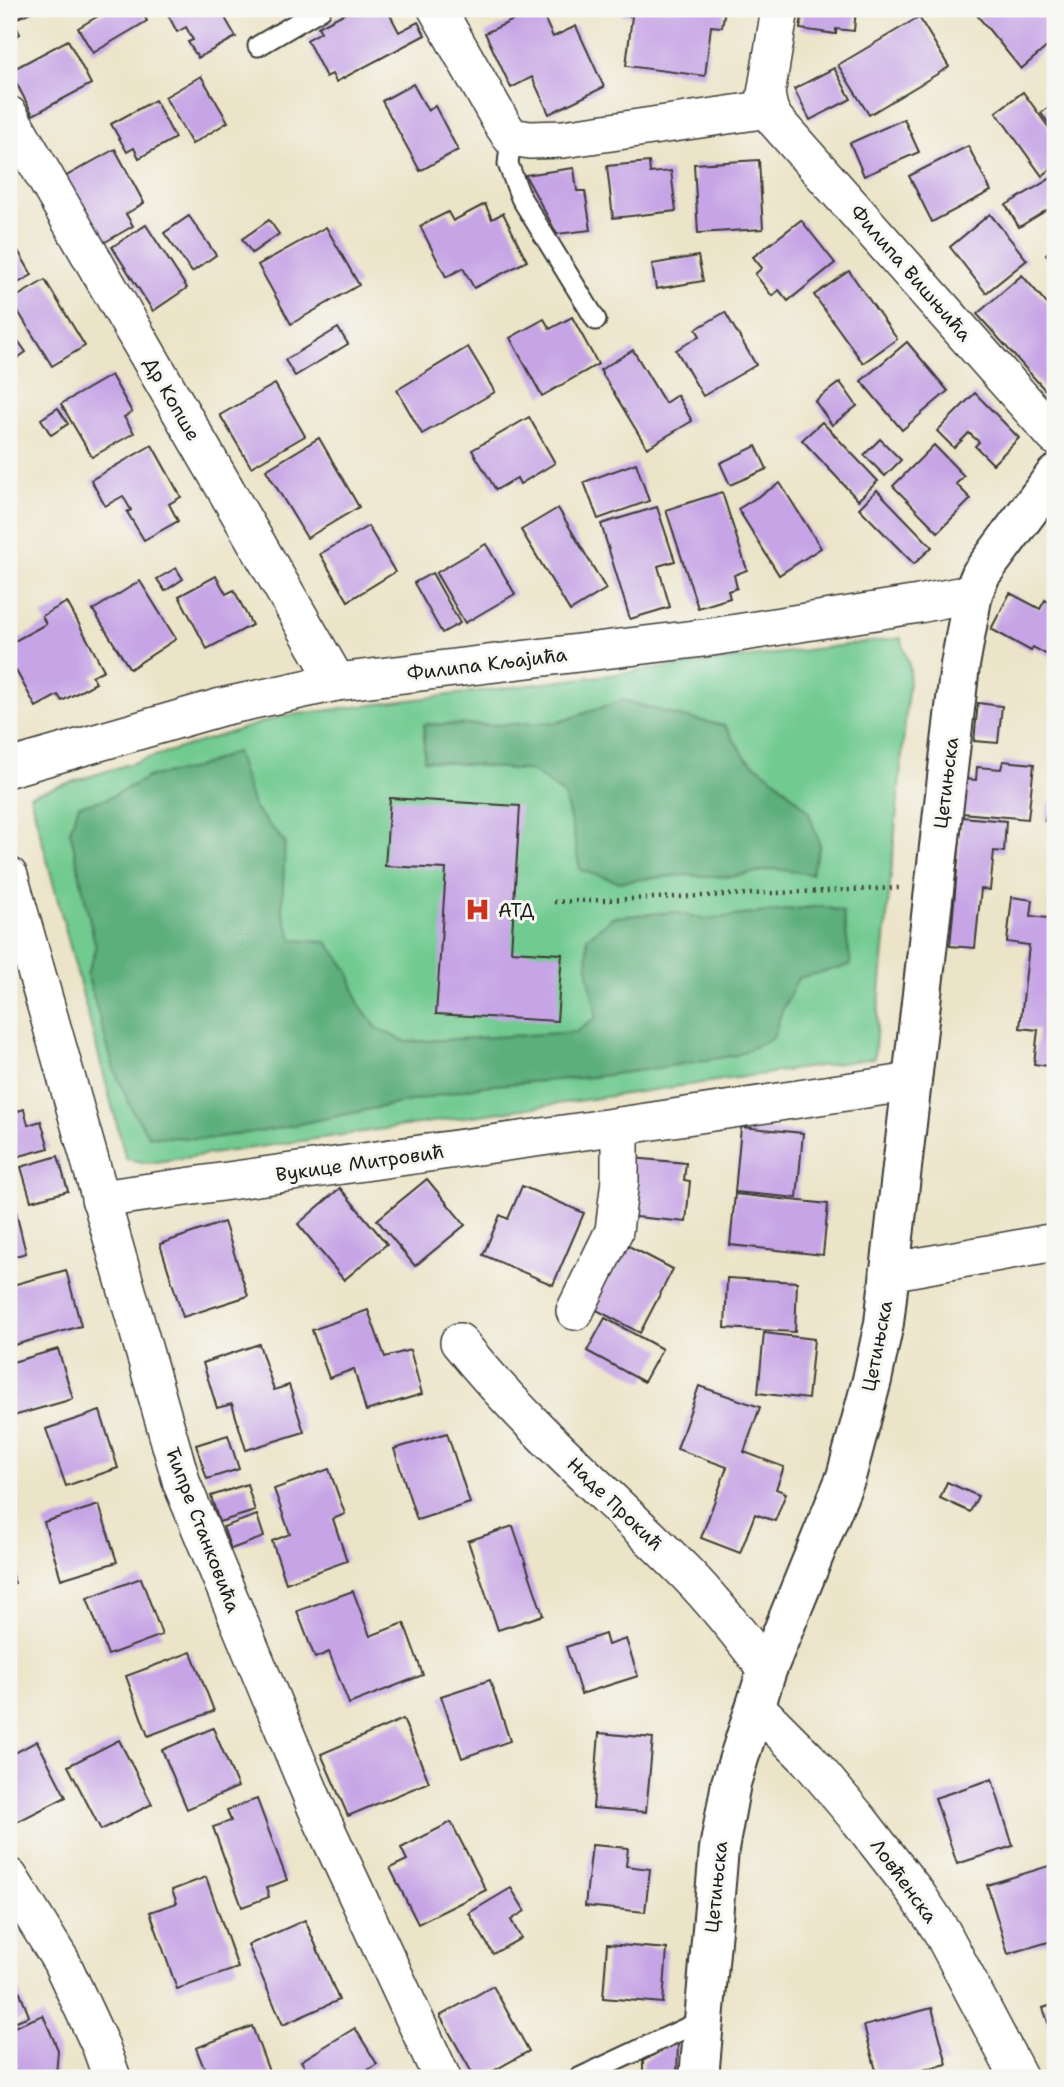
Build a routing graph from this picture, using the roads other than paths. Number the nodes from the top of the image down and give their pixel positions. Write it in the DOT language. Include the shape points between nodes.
graph roads {
  1 [pos="321,9"];
  2 [pos="437,9"];
  3 [pos="779,9"];
  4 [pos="258,46"];
  5 [pos="769,109"];
  6 [pos="9,115"];
  7 [pos="510,136"];
  8 [pos="596,320"];
  9 [pos="1055,436"];
  10 [pos="1055,475"];
  11 [pos="972,593"];
  12 [pos="337,682"];
  13 [pos="9,768"];
  14 [pos="9,876"];
  15 [pos="912,1082"];
  16 [pos="620,1126"];
  17 [pos="100,1199"];
  18 [pos="1055,1242"];
  19 [pos="890,1272"];
  20 [pos="575,1311"];
  21 [pos="459,1342"];
  22 [pos="767,1670"];
  23 [pos="755,1707"];
  24 [pos="9,1877"];
  25 [pos="703,2020"];
  26 [pos="112,2078"];
  27 [pos="442,2078"];
  28 [pos="579,2078"];
  29 [pos="699,2078"];
  30 [pos="1019,2078"];
  1 -- 4 [label="lane"];
  2 -- 7 [label="street"];
  3 -- 5 [label="street" via="766,94"];
  5 -- 7 [label="street" via="563,139"];
  5 -- 9 [label="street, Филипа Вишњића"];
  6 -- 12 [label="street, Др Копше"];
  7 -- 8 [label="lane" via="508,164 520,198"];
  10 -- 11 [label="street" via="981,574"];
  11 -- 12 [label="street, Филипа Кљајића" via="712,637"];
  11 -- 15 [label="street, Цетињска"];
  12 -- 13 [label="street, Филипа Кљајића" via="222,707"];
  14 -- 17 [label="street, Ћипре Станковића"];
  15 -- 16 [label="street, Вукице Митровић"];
  15 -- 19 [label="street, Цетињска"];
  16 -- 17 [label="street, Вукице Митровић"];
  16 -- 20 [label="street" via="614,1231"];
  17 -- 27 [label="street, Ћипре Станковића" via="182,1484 316,1807"];
  18 -- 19 [label="street"];
  19 -- 22 [label="street, Цетињска" via="872,1380 845,1476"];
  21 -- 22 [label="street, Наде Прокић" via="526,1418 689,1577"];
  22 -- 23 [label="street, Цетињска"];
  23 -- 25 [label="street, Цетињска" via="731,1783 719,1849"];
  23 -- 30 [label="street, Ловћенска" via="808,1759 916,1893 942,1932"];
  24 -- 26 [label="street" via="61,1961"];
  25 -- 28 [label="lane"];
  25 -- 29 [label="street, Цетињска"];
}
